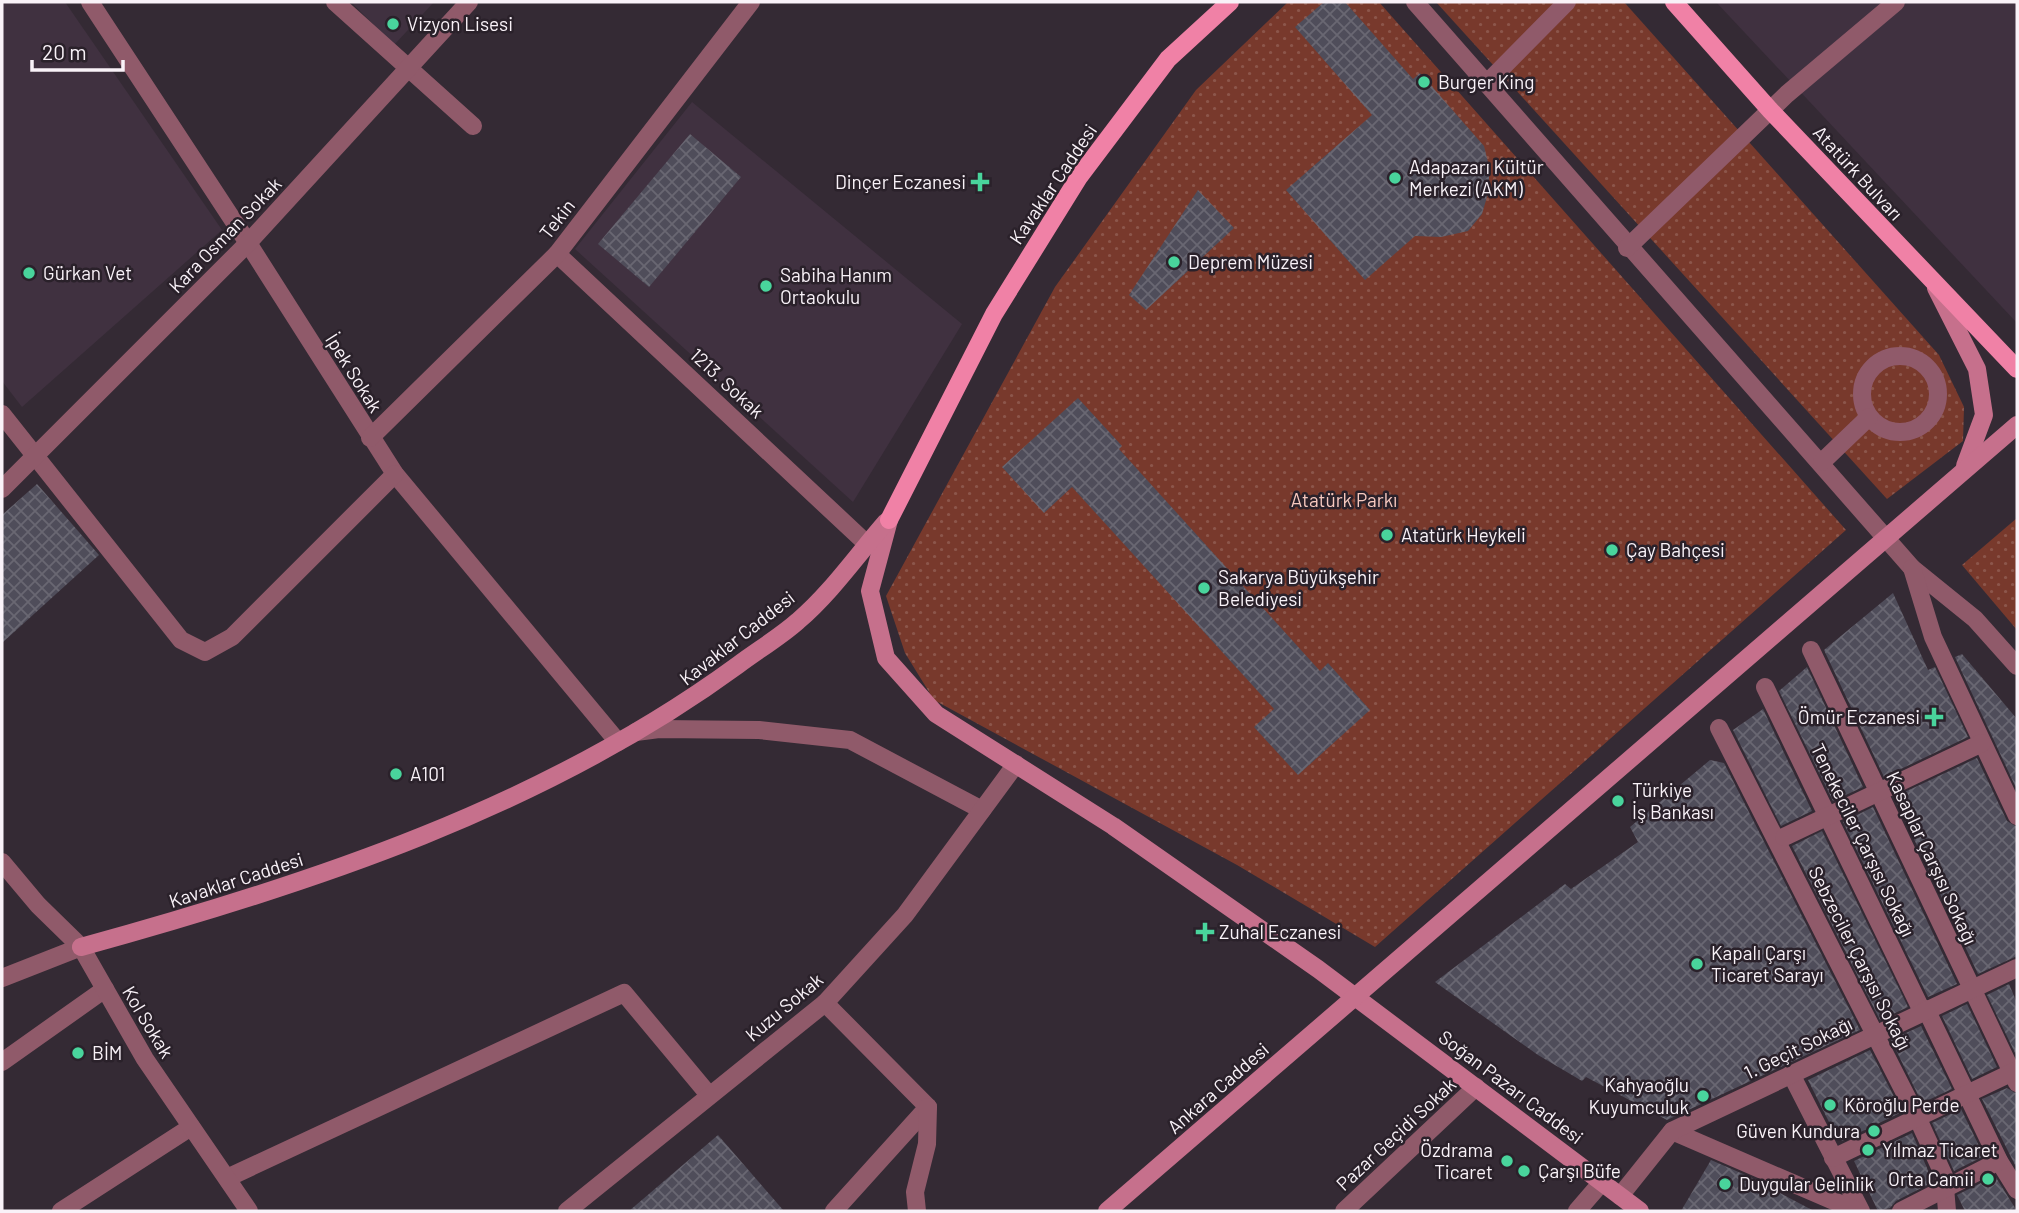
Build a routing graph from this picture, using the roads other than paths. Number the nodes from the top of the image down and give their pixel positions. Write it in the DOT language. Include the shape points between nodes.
graph roads {
  1 [pos="90,2"];
  2 [pos="335,2"];
  3 [pos="469,2"];
  4 [pos="751,2"];
  5 [pos="1230,2"];
  6 [pos="1415,2"];
  7 [pos="1567,2"];
  8 [pos="1674,2"];
  9 [pos="1896,2"];
  10 [pos="407,70"];
  11 [pos="1487,83"];
  12 [pos="1770,110"];
  13 [pos="473,126"];
  14 [pos="248,243"];
  15 [pos="1628,248"];
  16 [pos="557,254"];
  17 [pos="1934,284"];
  18 [pos="2017,369"];
  19 [pos="2,414"];
  20 [pos="1869,417"];
  21 [pos="2017,425"];
  22 [pos="370,438"];
  23 [pos="36,458"];
  24 [pos="1822,462"];
  25 [pos="395,474"];
  26 [pos="1960,475"];
  27 [pos="2,489"];
  28 [pos="889,520"];
  29 [pos="1886,539"];
  30 [pos="867,544"];
  31 [pos="1912,568"];
  32 [pos="1811,650"];
  33 [pos="2017,666"];
  34 [pos="1765,687"];
  35 [pos="1719,728"];
  36 [pos="636,732"];
  37 [pos="618,742"];
  38 [pos="1982,743"];
  39 [pos="1016,764"];
  40 [pos="1878,792"];
  41 [pos="982,810"];
  42 [pos="2017,816"];
  43 [pos="1830,817"];
  44 [pos="1784,836"];
  45 [pos="2,862"];
  46 [pos="81,947"];
  47 [pos="2013,969"];
  48 [pos="2,978"];
  49 [pos="1972,988"];
  50 [pos="104,989"];
  51 [pos="2017,989"];
  52 [pos="1357,997"];
  53 [pos="825,1003"];
  54 [pos="1924,1010"];
  55 [pos="1875,1034"];
  56 [pos="2,1062"];
  57 [pos="1791,1074"];
  58 [pos="2016,1075"];
  59 [pos="1476,1087"];
  60 [pos="709,1095"];
  61 [pos="1968,1095"];
  62 [pos="928,1107"];
  63 [pos="1918,1119"];
  64 [pos="191,1127"];
  65 [pos="1671,1131"];
  66 [pos="1833,1158"];
  67 [pos="1999,1161"];
  68 [pos="227,1178"];
  69 [pos="1602,1182"];
  70 [pos="1945,1186"];
  71 [pos="2017,1190"];
  72 [pos="1620,1196"];
  73 [pos="61,1211"];
  74 [pos="249,1211"];
  75 [pos="567,1211"];
  76 [pos="834,1211"];
  77 [pos="917,1211"];
  78 [pos="1107,1211"];
  79 [pos="1345,1211"];
  80 [pos="1577,1211"];
  81 [pos="1640,1211"];
  82 [pos="1859,1211"];
  83 [pos="1901,1211"];
  84 [pos="1947,1211"];
  1 -- 14 [label="street, İpek Sokak"];
  2 -- 10 [label="street"];
  3 -- 10 [label="street, Kara Osman Sokak"];
  4 -- 16 [label="street, Tekin"];
  5 -- 28 [label="main road, Kavaklar Caddesi" via="1168,59 1079,177 994,314"];
  6 -- 11 [label="street"];
  7 -- 11 [label="street"];
  8 -- 12 [label="main road, Atatürk Bulvarı"];
  9 -- 12 [label="street"];
  10 -- 13 [label="street"];
  10 -- 14 [label="street, Kara Osman Sokak"];
  11 -- 15 [label="street"];
  12 -- 15 [label="street"];
  12 -- 17 [label="main road, Atatürk Bulvarı"];
  14 -- 22 [label="street, İpek Sokak"];
  14 -- 23 [label="street, Kara Osman Sokak"];
  15 -- 24 [label="street"];
  16 -- 22 [label="street, Tekin"];
  16 -- 30 [label="street, 1213. Sokak"];
  17 -- 18 [label="main road, Atatürk Bulvarı"];
  17 -- 26 [label="main road" via="1977,369 1984,415"];
  19 -- 23 [label="street"];
  20 -- 20 [label="street" via="1890,431 1925,423 1933,413 1938,389 1928,367 1906,356 1882,360 1865,379 1862,392"];
  20 -- 24 [label="street"];
  21 -- 26 [label="main road, Ankara Caddesi"];
  22 -- 25 [label="street, İpek Sokak"];
  23 -- 25 [label="street" via="181,640 205,652 232,637"];
  23 -- 27 [label="street, Kara Osman Sokak"];
  24 -- 29 [label="street"];
  25 -- 37 [label="street, İpek Sokak"];
  26 -- 29 [label="main road, Ankara Caddesi"];
  28 -- 30 [label="main road, Kavaklar Caddesi"];
  28 -- 39 [label="main road, Soğan Pazarı Caddesi" via="870,591 886,658 936,714"];
  29 -- 31 [label="street"];
  29 -- 52 [label="main road, Ankara Caddesi"];
  30 -- 36 [label="main road, Kavaklar Caddesi" via="799,620 681,707"];
  31 -- 33 [label="street" via="1975,620"];
  31 -- 38 [label="street" via="1933,637"];
  32 -- 40 [label="street, Kasaplar Çarşısı Sokağı"];
  34 -- 43 [label="street, Tenekeciler Çarşısı Sokağı"];
  35 -- 55 [label="street, Sebzeciler Çarşısı Sokağı"];
  36 -- 37 [label="main road, Kavaklar Caddesi"];
  36 -- 41 [label="street" via="760,730 850,740"];
  37 -- 46 [label="main road, Kavaklar Caddesi" via="531,789 356,863 193,917"];
  38 -- 40 [label="street"];
  38 -- 42 [label="street"];
  39 -- 41 [label="street, Kuzu Sokak"];
  39 -- 52 [label="main road, Soğan Pazarı Caddesi" via="1113,826"];
  40 -- 43 [label="street"];
  40 -- 49 [label="street, Kasaplar Çarşısı Sokağı"];
  41 -- 53 [label="street, Kuzu Sokak" via="905,915"];
  43 -- 44 [label="street"];
  43 -- 54 [label="street, Tenekeciler Çarşısı Sokağı"];
  45 -- 46 [label="street, Kol Sokak"];
  46 -- 48 [label="street"];
  46 -- 50 [label="street, Kol Sokak"];
  47 -- 49 [label="street, 1. Geçit Sokağı"];
  47 -- 51 [label="street"];
  49 -- 54 [label="street, 1. Geçit Sokağı"];
  49 -- 58 [label="street, Kasaplar Çarşısı Sokağı"];
  50 -- 56 [label="street"];
  50 -- 64 [label="street, Kol Sokak"];
  52 -- 59 [label="main road, Soğan Pazarı Caddesi"];
  52 -- 78 [label="main road, Ankara Caddesi"];
  53 -- 60 [label="street, Kuzu Sokak"];
  53 -- 62 [label="street"];
  54 -- 55 [label="street, 1. Geçit Sokağı"];
  54 -- 61 [label="street, Tenekeciler Çarşısı Sokağı"];
  55 -- 57 [label="street, 1. Geçit Sokağı"];
  55 -- 63 [label="street, Sebzeciler Çarşısı Sokağı"];
  57 -- 65 [label="street, 1. Geçit Sokağı"];
  57 -- 66 [label="street"];
  58 -- 61 [label="street"];
  59 -- 69 [label="main road, Soğan Pazarı Caddesi"];
  59 -- 79 [label="street, Pazar Geçidi Sokak"];
  60 -- 68 [label="street" via="624,993"];
  60 -- 75 [label="street, Kuzu Sokak"];
  61 -- 63 [label="street"];
  61 -- 67 [label="street, Tenekeciler Çarşısı Sokağı"];
  62 -- 76 [label="street"];
  62 -- 77 [label="street" via="927,1144 915,1192"];
  63 -- 66 [label="street"];
  63 -- 70 [label="street, Sebzeciler Çarşısı Sokağı"];
  64 -- 68 [label="street, Kol Sokak"];
  64 -- 73 [label="street"];
  65 -- 72 [label="street, 1. Geçit Sokağı"];
  65 -- 82 [label="street"];
  66 -- 82 [label="street"];
  67 -- 70 [label="street"];
  67 -- 71 [label="street, Tenekeciler Çarşısı Sokağı"];
  68 -- 74 [label="street, Kol Sokak"];
  69 -- 72 [label="main road, Soğan Pazarı Caddesi"];
  69 -- 80 [label="street"];
  70 -- 83 [label="street"];
  70 -- 84 [label="street, Sebzeciler Çarşısı Sokağı"];
  72 -- 81 [label="main road, Soğan Pazarı Caddesi"];
}
